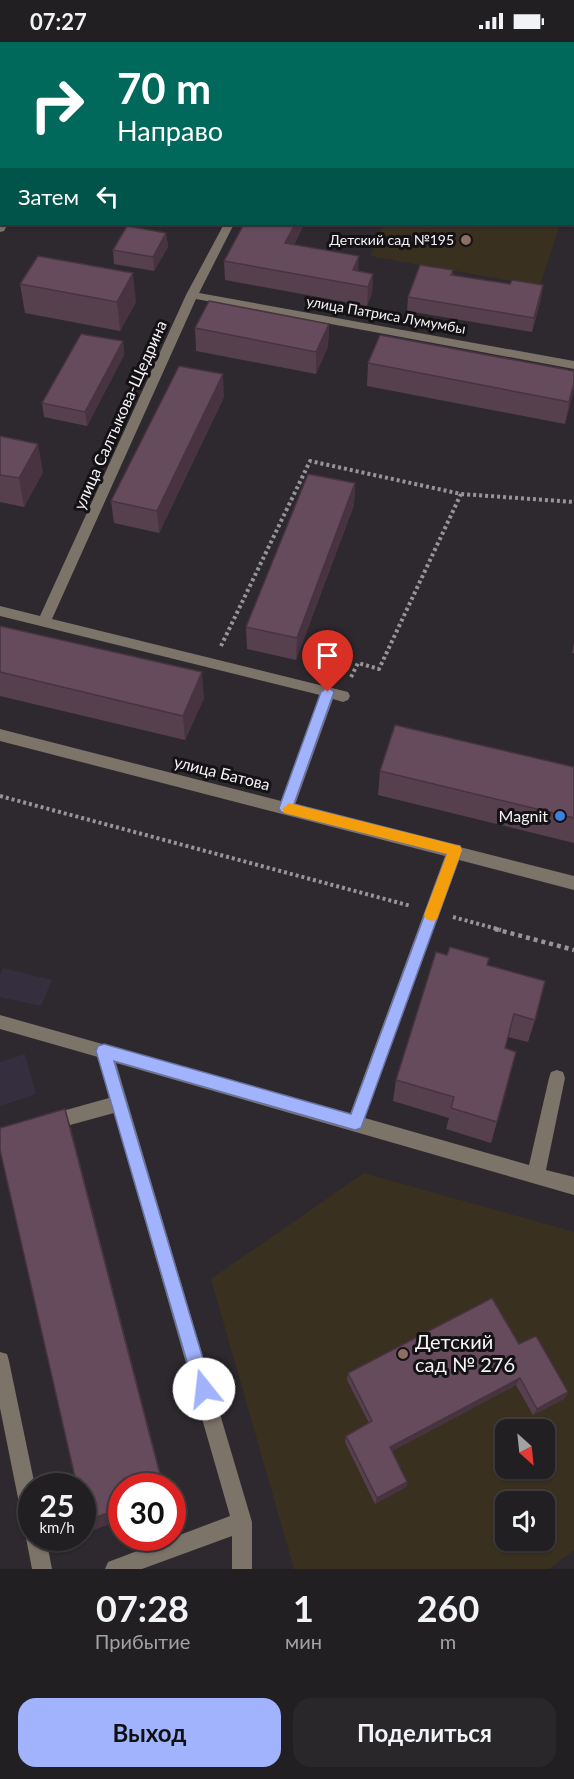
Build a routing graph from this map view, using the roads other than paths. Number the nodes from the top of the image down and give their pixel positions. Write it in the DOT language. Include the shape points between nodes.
graph roads {
  1 [pos="228,225"];
  2 [pos="192,295"];
  3 [pos="574,365"];
  4 [pos="0,611"];
  5 [pos="44,621"];
  6 [pos="328,692"];
  7 [pos="343,696"];
  8 [pos="0,735"];
  9 [pos="286,808"];
  10 [pos="455,850"];
  11 [pos="574,883"];
  12 [pos="0,1022"];
  13 [pos="104,1051"];
  14 [pos="557,1078"];
  15 [pos="120,1103"];
  16 [pos="355,1123"];
  17 [pos="33,1127"];
  18 [pos="536,1175"];
  19 [pos="574,1186"];
  20 [pos="0,1361"];
  21 [pos="23,1473"];
  22 [pos="242,1522"];
  23 [pos="39,1551"];
  24 [pos="42,1569"];
  25 [pos="115,1569"];
  26 [pos="242,1569"];
  1 -- 2 [label="street, улица Салтыкова-Щедрина"];
  2 -- 3 [label="street, улица Патриса Лумумбы"];
  2 -- 5 [label="street, улица Салтыкова-Щедрина"];
  4 -- 5 [label="street"];
  5 -- 6 [label="street"];
  6 -- 7 [label="street"];
  6 -- 9 [label="street"];
  8 -- 9 [label="street, улица Батова"];
  9 -- 10 [label="street, улица Батова"];
  10 -- 11 [label="street, улица Батова"];
  10 -- 16 [label="street"];
  12 -- 13 [label="street"];
  13 -- 15 [label="street"];
  13 -- 16 [label="street"];
  14 -- 18 [label="street"];
  15 -- 17 [label="street"];
  15 -- 22 [label="street"];
  16 -- 18 [label="street"];
  18 -- 19 [label="street"];
  20 -- 21 [label="street"];
  22 -- 25 [label="street"];
  22 -- 26 [label="street"];
  23 -- 24 [label="street"];
}
